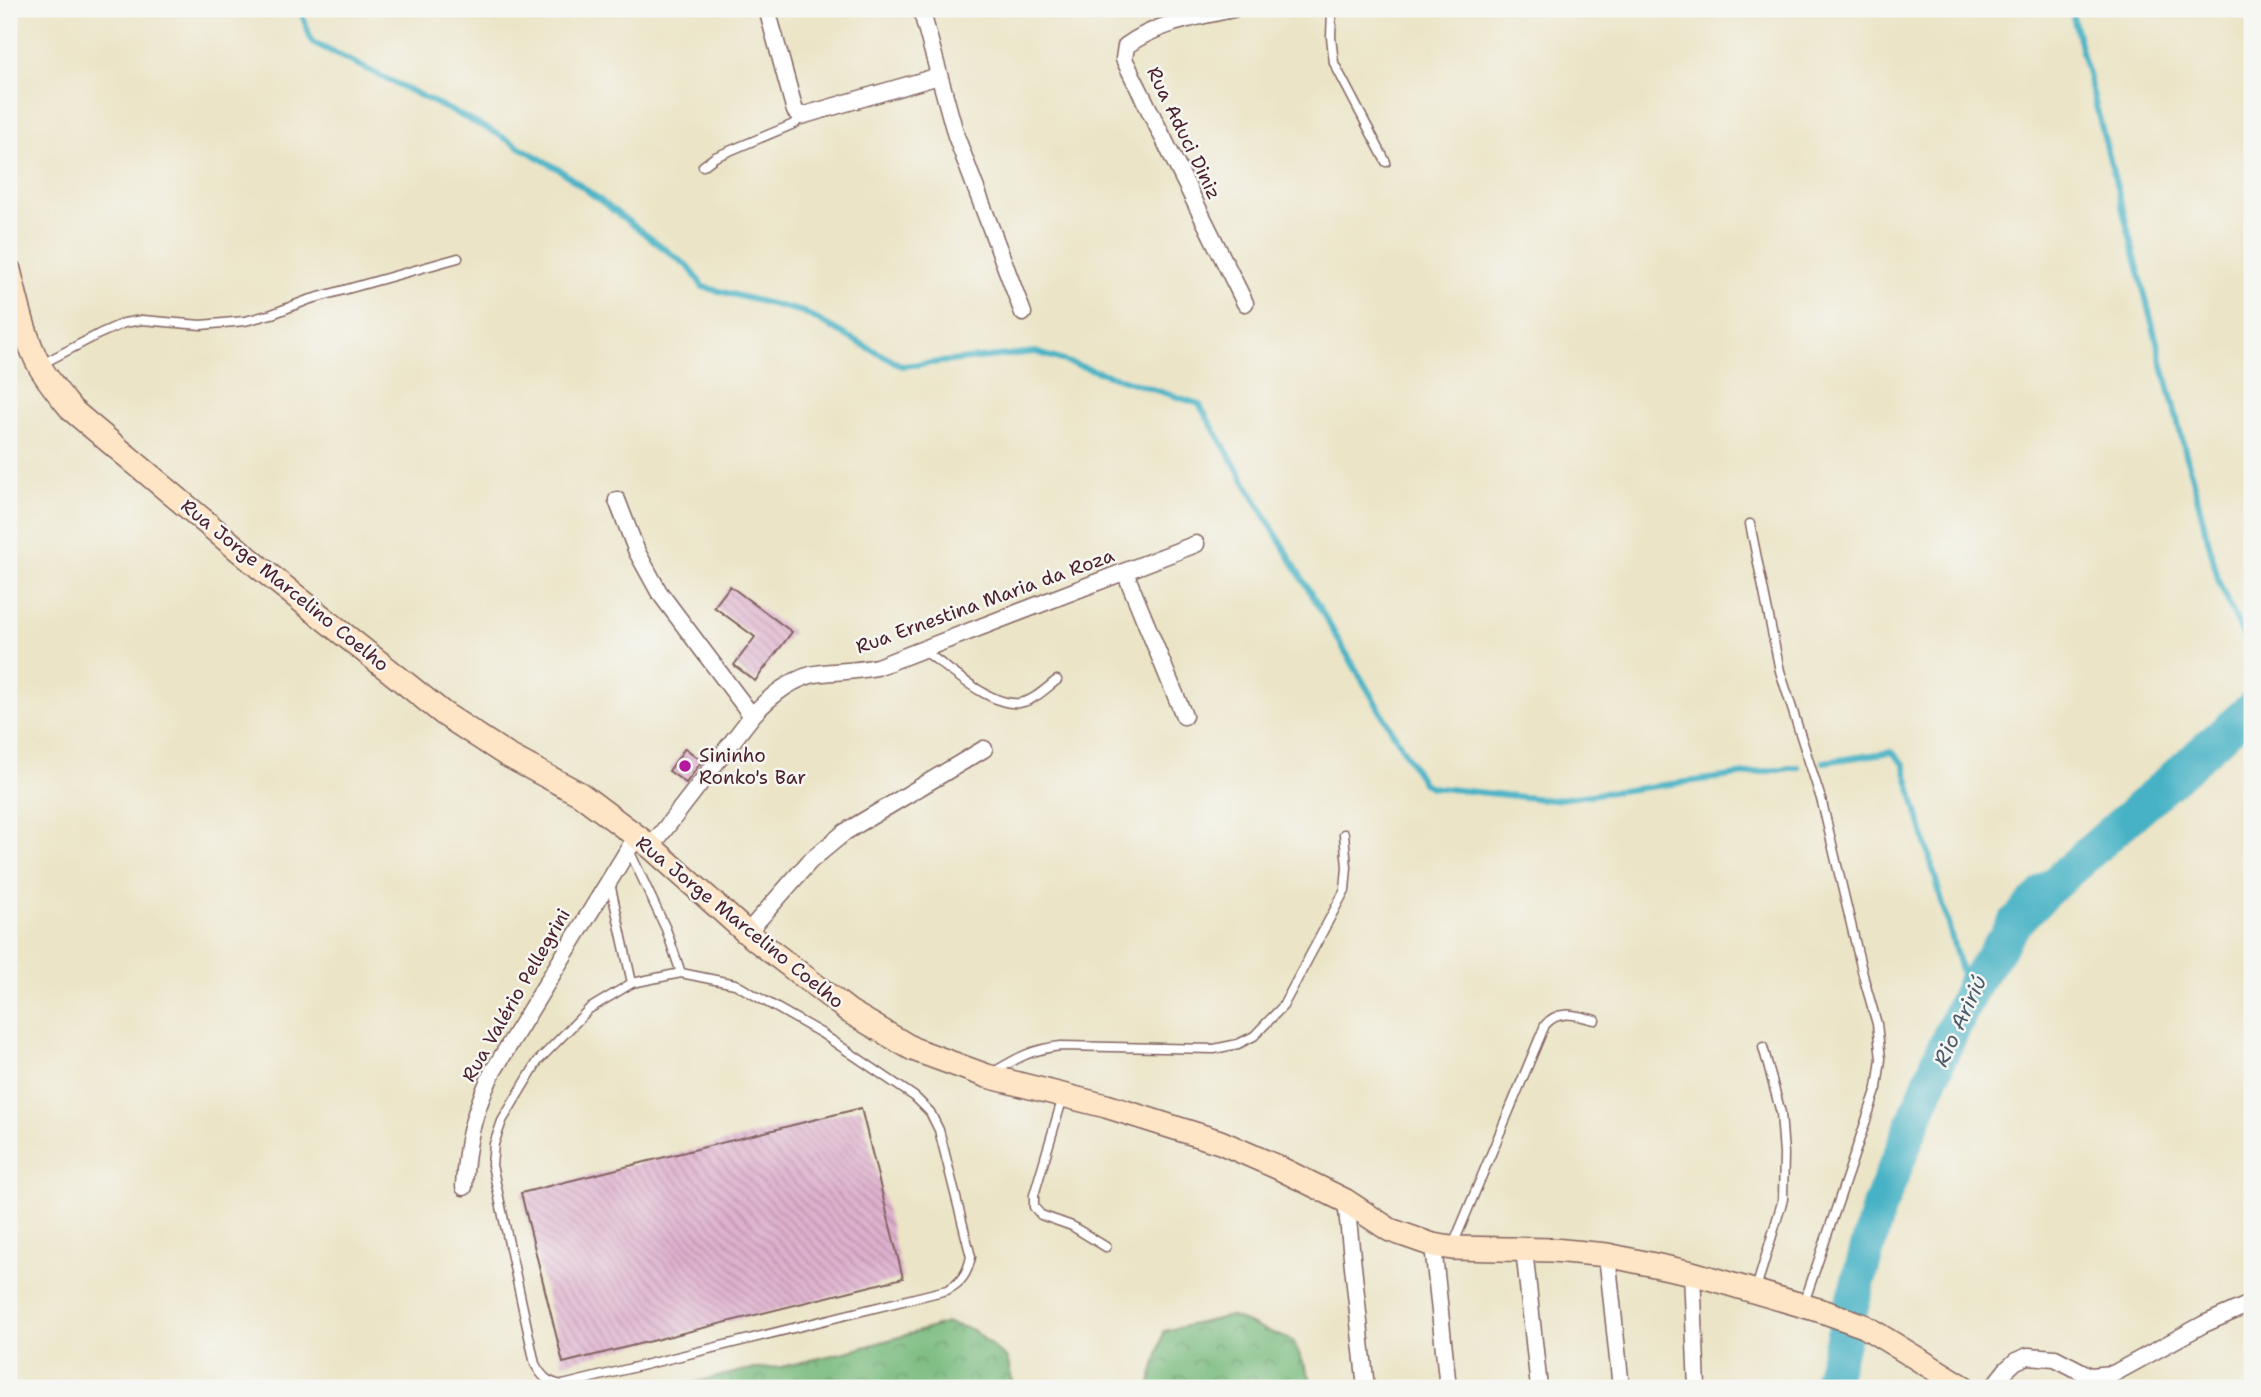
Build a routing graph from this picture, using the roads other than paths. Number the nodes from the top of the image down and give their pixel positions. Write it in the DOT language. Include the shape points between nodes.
graph roads {
  1 [pos="767,9"];
  2 [pos="921,9"];
  3 [pos="1233,9"];
  4 [pos="1332,9"];
  5 [pos="939,76"];
  6 [pos="801,116"];
  7 [pos="1386,162"];
  8 [pos="703,166"];
  9 [pos="458,258"];
  10 [pos="9,270"];
  11 [pos="1245,303"];
  12 [pos="1023,313"];
  13 [pos="40,365"];
  14 [pos="617,500"];
  15 [pos="1750,524"];
  16 [pos="1196,544"];
  17 [pos="1125,572"];
  18 [pos="923,650"];
  19 [pos="1057,680"];
  20 [pos="752,716"];
  21 [pos="1184,716"];
  22 [pos="984,749"];
  23 [pos="1344,834"];
  24 [pos="638,844"];
  25 [pos="609,880"];
  26 [pos="747,933"];
  27 [pos="681,973"];
  28 [pos="632,983"];
  29 [pos="1595,1020"];
  30 [pos="1763,1047"];
  31 [pos="987,1076"];
  32 [pos="1063,1097"];
  33 [pos="464,1187"];
  34 [pos="1346,1201"];
  35 [pos="1442,1247"];
  36 [pos="1106,1248"];
  37 [pos="1524,1249"];
  38 [pos="1607,1255"];
  39 [pos="1692,1273"];
  40 [pos="1755,1292"];
  41 [pos="2252,1303"];
  42 [pos="1814,1309"];
  43 [pos="1366,1388"];
  44 [pos="1448,1388"];
  45 [pos="1539,1388"];
  46 [pos="1621,1388"];
  47 [pos="1697,1388"];
  48 [pos="1965,1388"];
  49 [pos="1992,1388"];
  1 -- 6 [label="street" via="795,111"];
  2 -- 5 [label="street"];
  3 -- 11 [label="street, Rua Aduci Diniz" via="1161,27 1137,38 1126,46 1124,59"];
  4 -- 7 [label="lane" via="1334,63"];
  5 -- 6 [label="street"];
  5 -- 12 [label="street" via="956,136"];
  6 -- 8 [label="lane" via="796,123"];
  9 -- 13 [label="lane" via="245,321 124,323"];
  10 -- 13 [label="street, Rua Jorge Marcelino Coelho"];
  13 -- 24 [label="street, Rua Jorge Marcelino Coelho" via="80,417 259,567 444,714 580,794"];
  14 -- 20 [label="street" via="659,592"];
  15 -- 42 [label="lane" via="1780,671 1822,803 1877,1024 1881,1059 1877,1088"];
  16 -- 17 [label="street, Rua Ernestina Maria da Roza"];
  17 -- 18 [label="street, Rua Ernestina Maria da Roza"];
  17 -- 21 [label="street"];
  18 -- 19 [label="lane" via="989,696 1004,701 1031,699"];
  18 -- 20 [label="street, Rua Ernestina Maria da Roza" via="860,671 810,675 780,691"];
  20 -- 24 [label="street, Rua Ernestina Maria da Roza"];
  22 -- 26 [label="street" via="845,832 810,861"];
  23 -- 31 [label="lane" via="1345,890 1283,1006 1254,1036 1214,1049 1040,1048"];
  24 -- 25 [label="street, Rua Valério Pellegrini"];
  24 -- 26 [label="street, Rua Jorge Marcelino Coelho"];
  24 -- 27 [label="lane"];
  25 -- 28 [label="lane"];
  25 -- 33 [label="street, Rua Valério Pellegrini" via="492,1073 471,1126"];
  26 -- 31 [label="street, Rua Jorge Marcelino Coelho" via="887,1035"];
  27 -- 28 [label="lane"];
  27 -- 28 [label="lane" via="735,984 821,1033 930,1112 939,1130 971,1257 959,1283 947,1290 562,1385 550,1383 540,1374 492,1165 494,1144 502,1121 538,1061 589,1009"];
  29 -- 35 [label="lane" via="1557,1014 1545,1025"];
  30 -- 40 [label="lane" via="1781,1114 1784,1188"];
  31 -- 32 [label="street, Rua Jorge Marcelino Coelho"];
  32 -- 34 [label="street, Rua Jorge Marcelino Coelho" via="1220,1142"];
  32 -- 36 [label="lane" via="1034,1207"];
  34 -- 35 [label="street, Rua Jorge Marcelino Coelho" via="1391,1230"];
  34 -- 43 [label="street"];
  35 -- 37 [label="street, Rua Jorge Marcelino Coelho"];
  35 -- 44 [label="street"];
  37 -- 38 [label="street, Rua Jorge Marcelino Coelho"];
  37 -- 45 [label="street"];
  38 -- 39 [label="street, Rua Jorge Marcelino Coelho"];
  38 -- 46 [label="street"];
  39 -- 40 [label="street, Rua Jorge Marcelino Coelho"];
  39 -- 47 [label="street"];
  40 -- 42 [label="street, Rua Jorge Marcelino Coelho"];
  41 -- 49 [label="street" via="2113,1374 2090,1376 2055,1358 2028,1356 2007,1369"];
  42 -- 48 [label="street, Rua Jorge Marcelino Coelho" via="1864,1326"];
}
